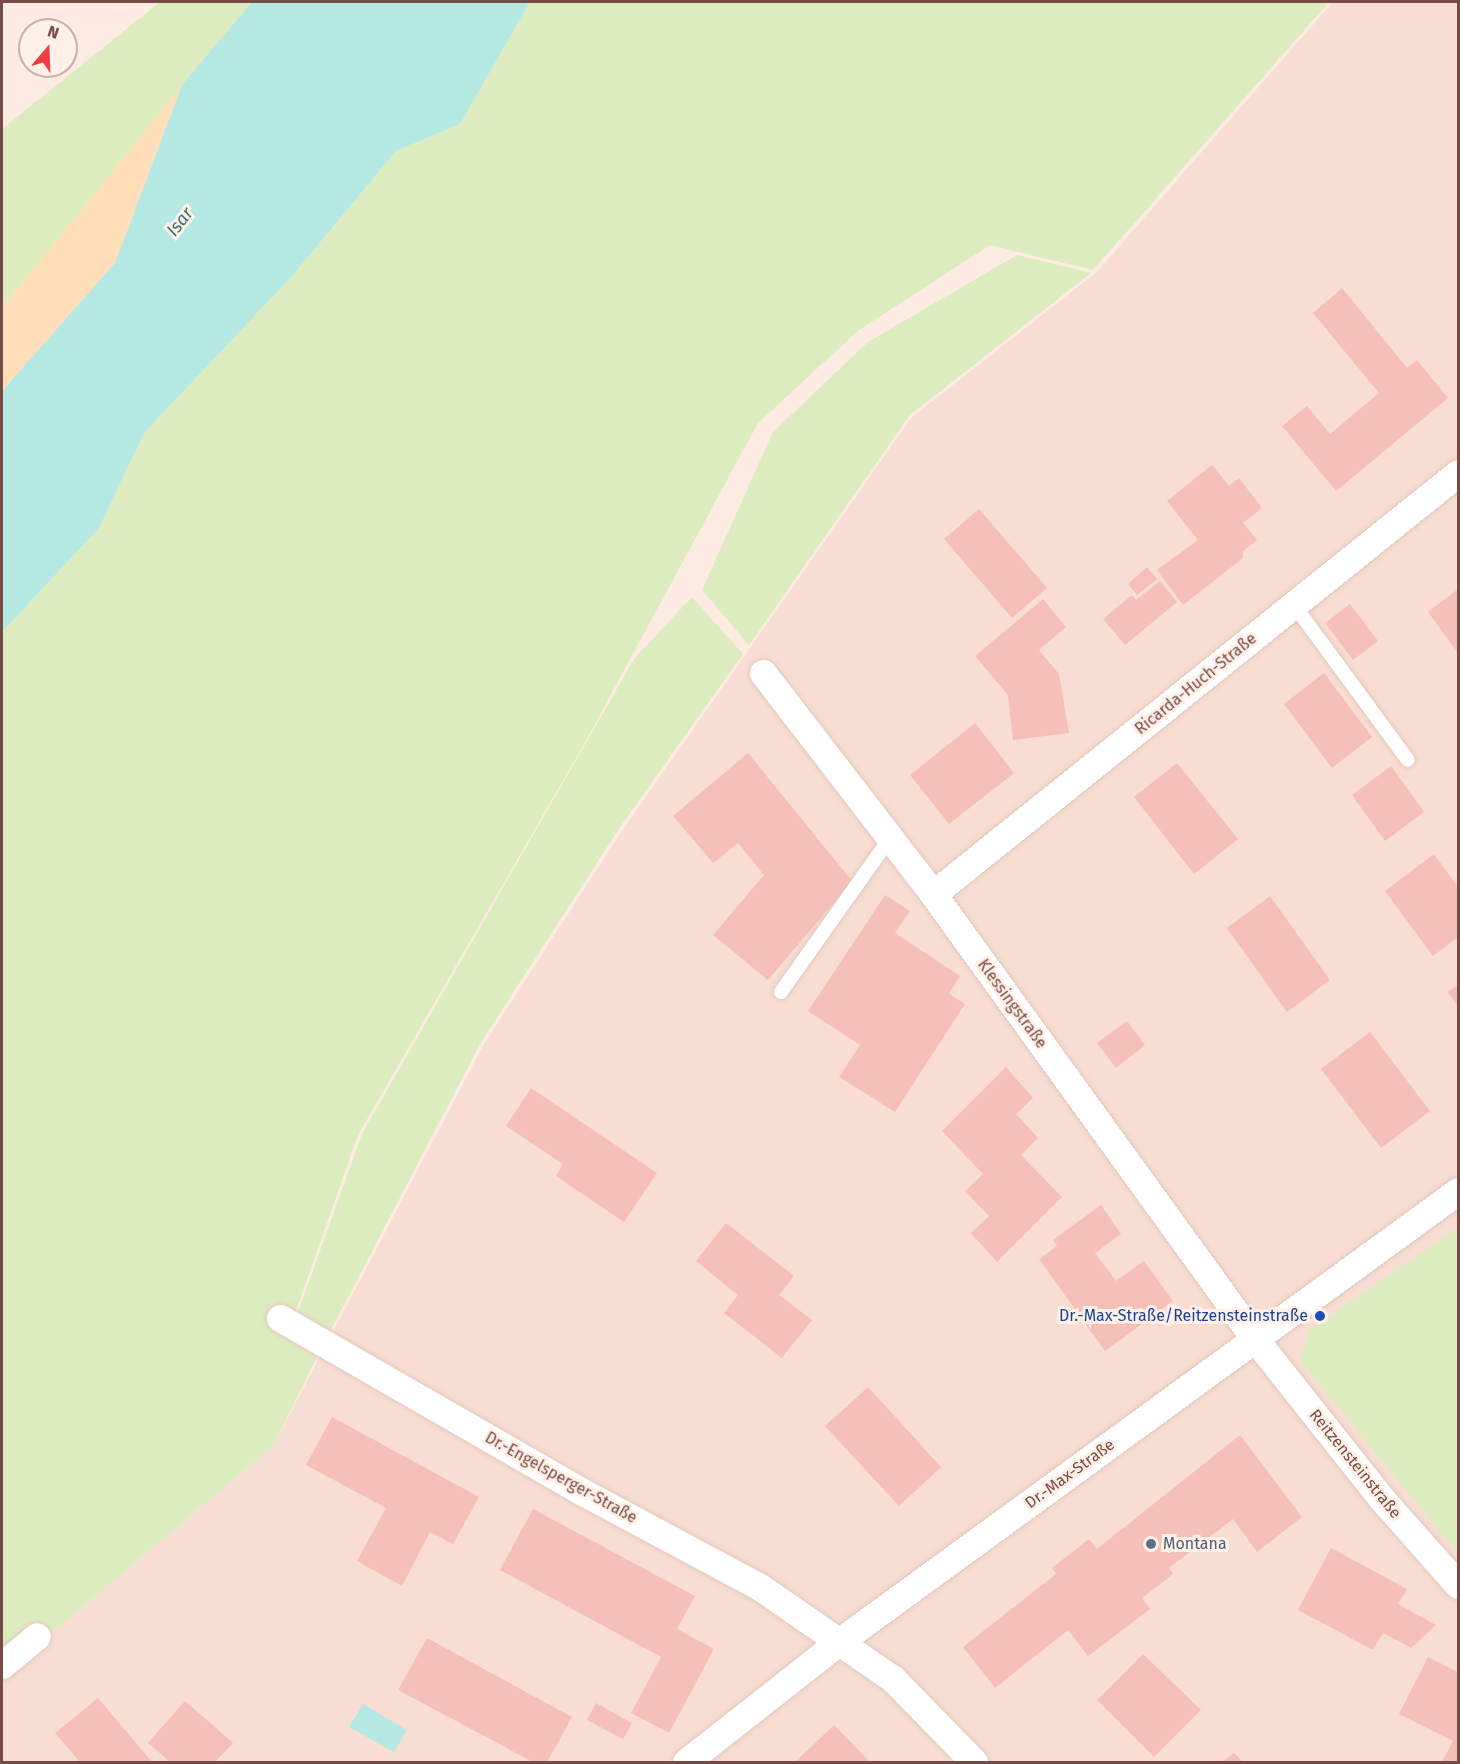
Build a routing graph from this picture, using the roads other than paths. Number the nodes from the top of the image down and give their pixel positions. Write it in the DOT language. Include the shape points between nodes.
graph roads {
  1 [pos="1458,473"];
  2 [pos="1294,605"];
  3 [pos="763,673"];
  4 [pos="1408,760"];
  5 [pos="890,838"];
  6 [pos="933,894"];
  7 [pos="781,992"];
  8 [pos="1458,1191"];
  9 [pos="280,1318"];
  10 [pos="1256,1339"];
  11 [pos="1458,1585"];
  12 [pos="37,1636"];
  13 [pos="840,1641"];
  14 [pos="2,1665"];
  15 [pos="686,1762"];
  16 [pos="974,1762"];
  1 -- 2 [label="street, Ricarda-Huch-Straße"];
  2 -- 4 [label="lane"];
  2 -- 6 [label="street, Ricarda-Huch-Straße"];
  3 -- 5 [label="street, Klessingstraße"];
  5 -- 6 [label="street, Klessingstraße"];
  5 -- 7 [label="lane"];
  6 -- 10 [label="street, Klessingstraße"];
  8 -- 10 [label="street, Dr.-Max-Straße"];
  9 -- 13 [label="street, Dr.-Engelsperger-Straße" via="577,1489 760,1587"];
  10 -- 11 [label="street, Reitzensteinstraße" via="1381,1498"];
  10 -- 13 [label="street, Dr.-Max-Straße"];
  12 -- 14 [label="street"];
  13 -- 15 [label="street, Dr.-Max-Straße"];
  13 -- 16 [label="street, Dr.-Engelsperger-Straße" via="893,1679"];
}
